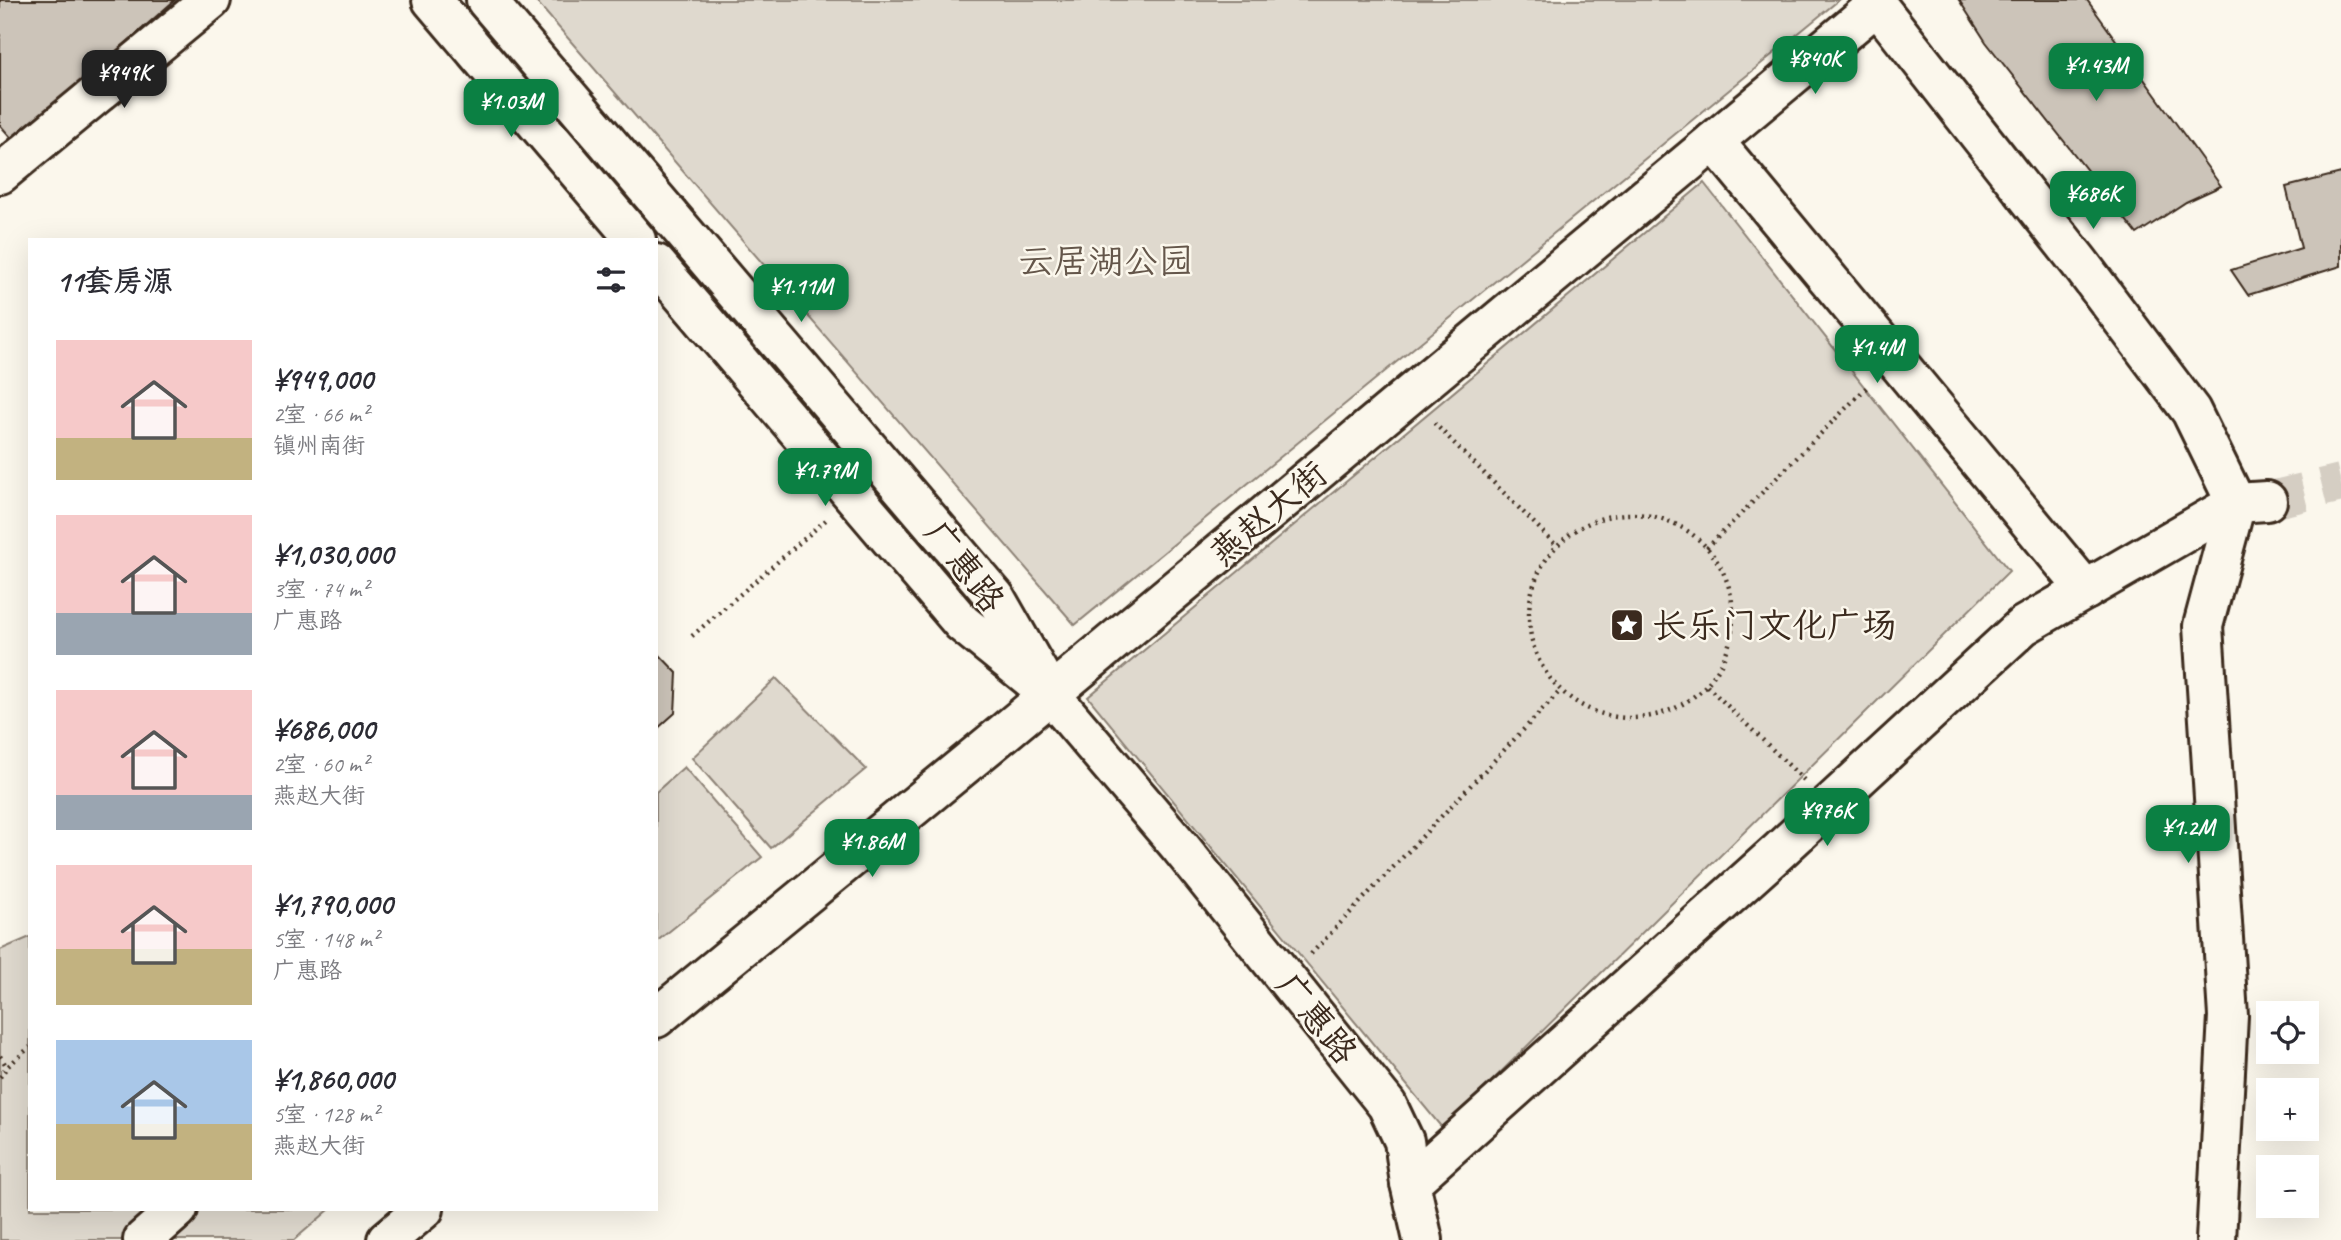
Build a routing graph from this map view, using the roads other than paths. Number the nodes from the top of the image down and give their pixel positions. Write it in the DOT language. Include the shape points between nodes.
graph roads {
  1 [pos="211,0"];
  2 [pos="432,0"];
  3 [pos="486,0"];
  4 [pos="1714,141"];
  5 [pos="0,174"];
  6 [pos="634,238"];
  7 [pos="658,266"];
  8 [pos="2252,502"];
  9 [pos="2086,590"];
  10 [pos="1050,694"];
  11 [pos="658,1016"];
  12 [pos="1410,1183"];
  13 [pos="176,1211"];
  14 [pos="143,1240"];
  15 [pos="1423,1240"];
  16 [pos="2216,1240"];
  1 -- 5 [label="street"];
  2 -- 6 [label="street"];
  3 -- 10 [label="street, 广惠路" via="995,597"];
  4 -- 8 [label="street, 燕赵大街" via="1877,5 2071,251 2191,411"];
  4 -- 9 [label="street"];
  4 -- 10 [label="street, 燕赵大街"];
  7 -- 10 [label="street, 广惠路" via="962,623"];
  8 -- 9 [label="street"];
  8 -- 16 [label="street" via="2203,626 2228,1016"];
  9 -- 12 [label="street" via="2023,626"];
  10 -- 11 [label="street, 燕赵大街"];
  10 -- 12 [label="street, 广惠路" via="1181,848 1387,1105 1404,1141"];
  12 -- 15 [label="street, 广惠路"];
  13 -- 14 [label="street"];
}
